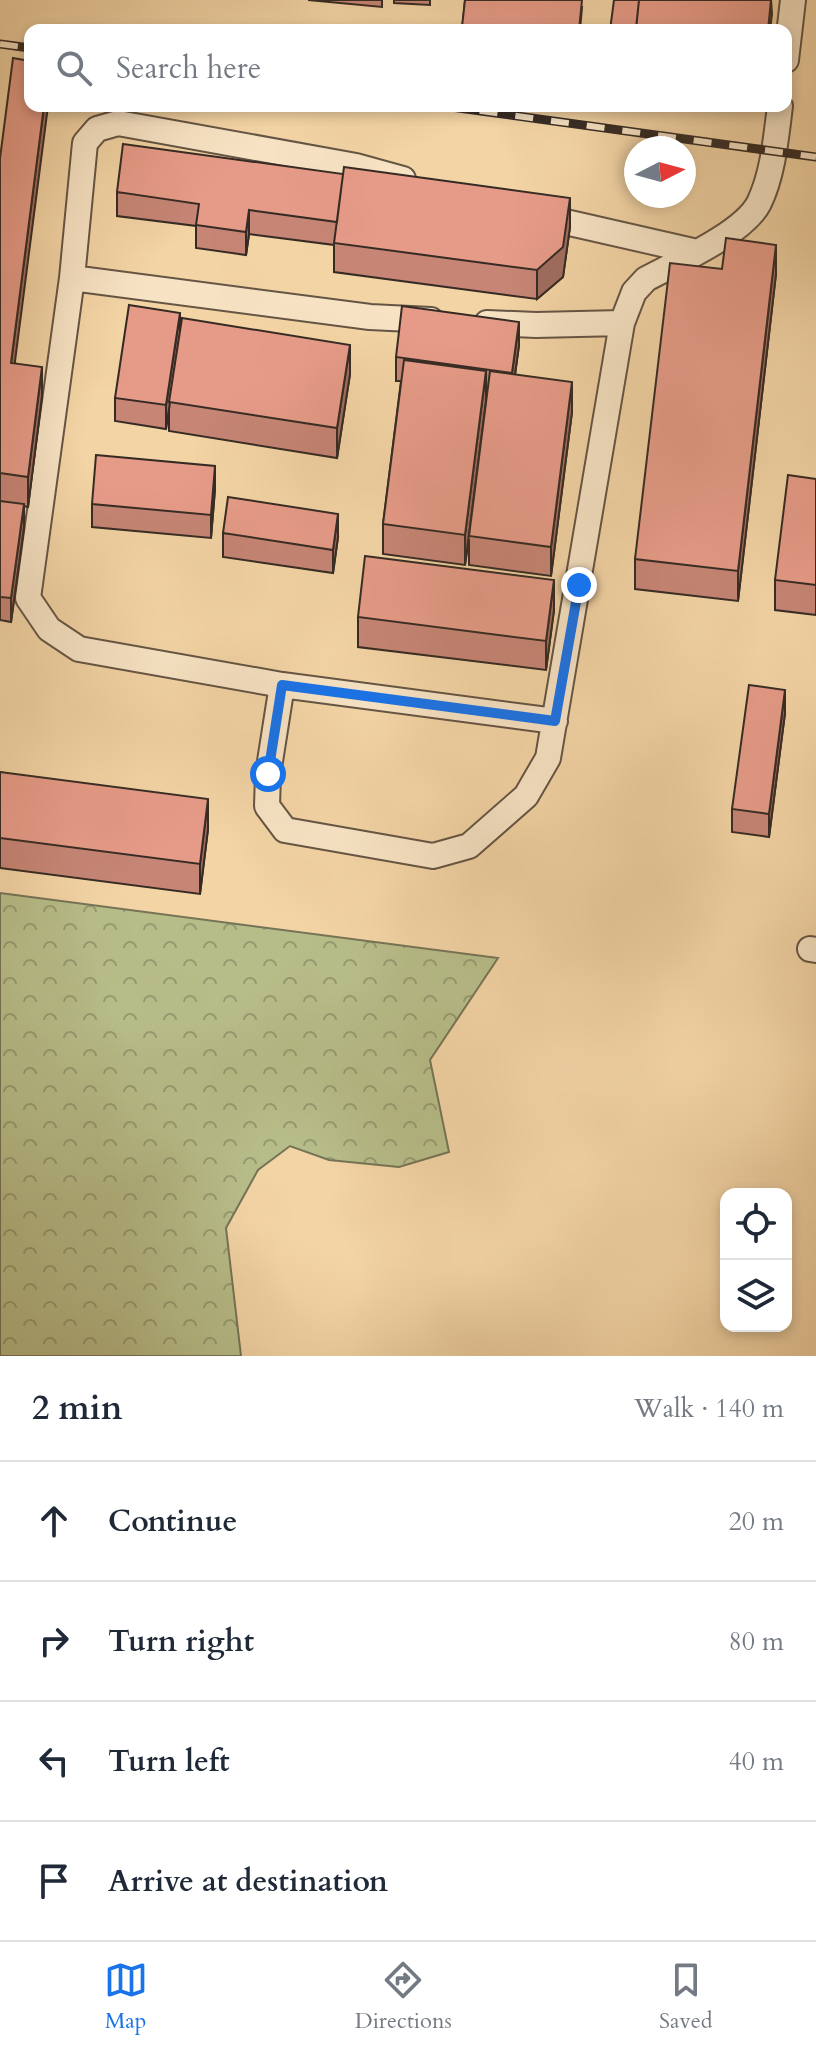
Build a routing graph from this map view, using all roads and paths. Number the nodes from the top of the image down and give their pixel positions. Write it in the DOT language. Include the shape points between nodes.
graph roads {
  1 [pos="793,0"];
  2 [pos="790,24"];
  3 [pos="779,112"];
  4 [pos="430,187"];
  5 [pos="517,211"];
  6 [pos="697,252"];
  7 [pos="72,278"];
  8 [pos="622,323"];
  9 [pos="282,685"];
  10 [pos="555,721"];
  1 -- 2 [label="lane"];
  3 -- 6 [label="lane" via="758,205 745,222"];
  4 -- 7 [label="lane" via="356,166 118,123 97,129 85,143"];
  5 -- 6 [label="lane"];
  6 -- 8 [label="lane" via="646,279 634,292"];
  7 -- 8 [label="lane" via="370,317 536,325"];
  7 -- 9 [label="lane" via="28,598 49,629 79,649"];
  8 -- 10 [label="lane"];
  9 -- 10 [label="lane"];
  9 -- 10 [label="lane" via="267,806 285,830 433,856 469,846 526,796 548,758"];
}
